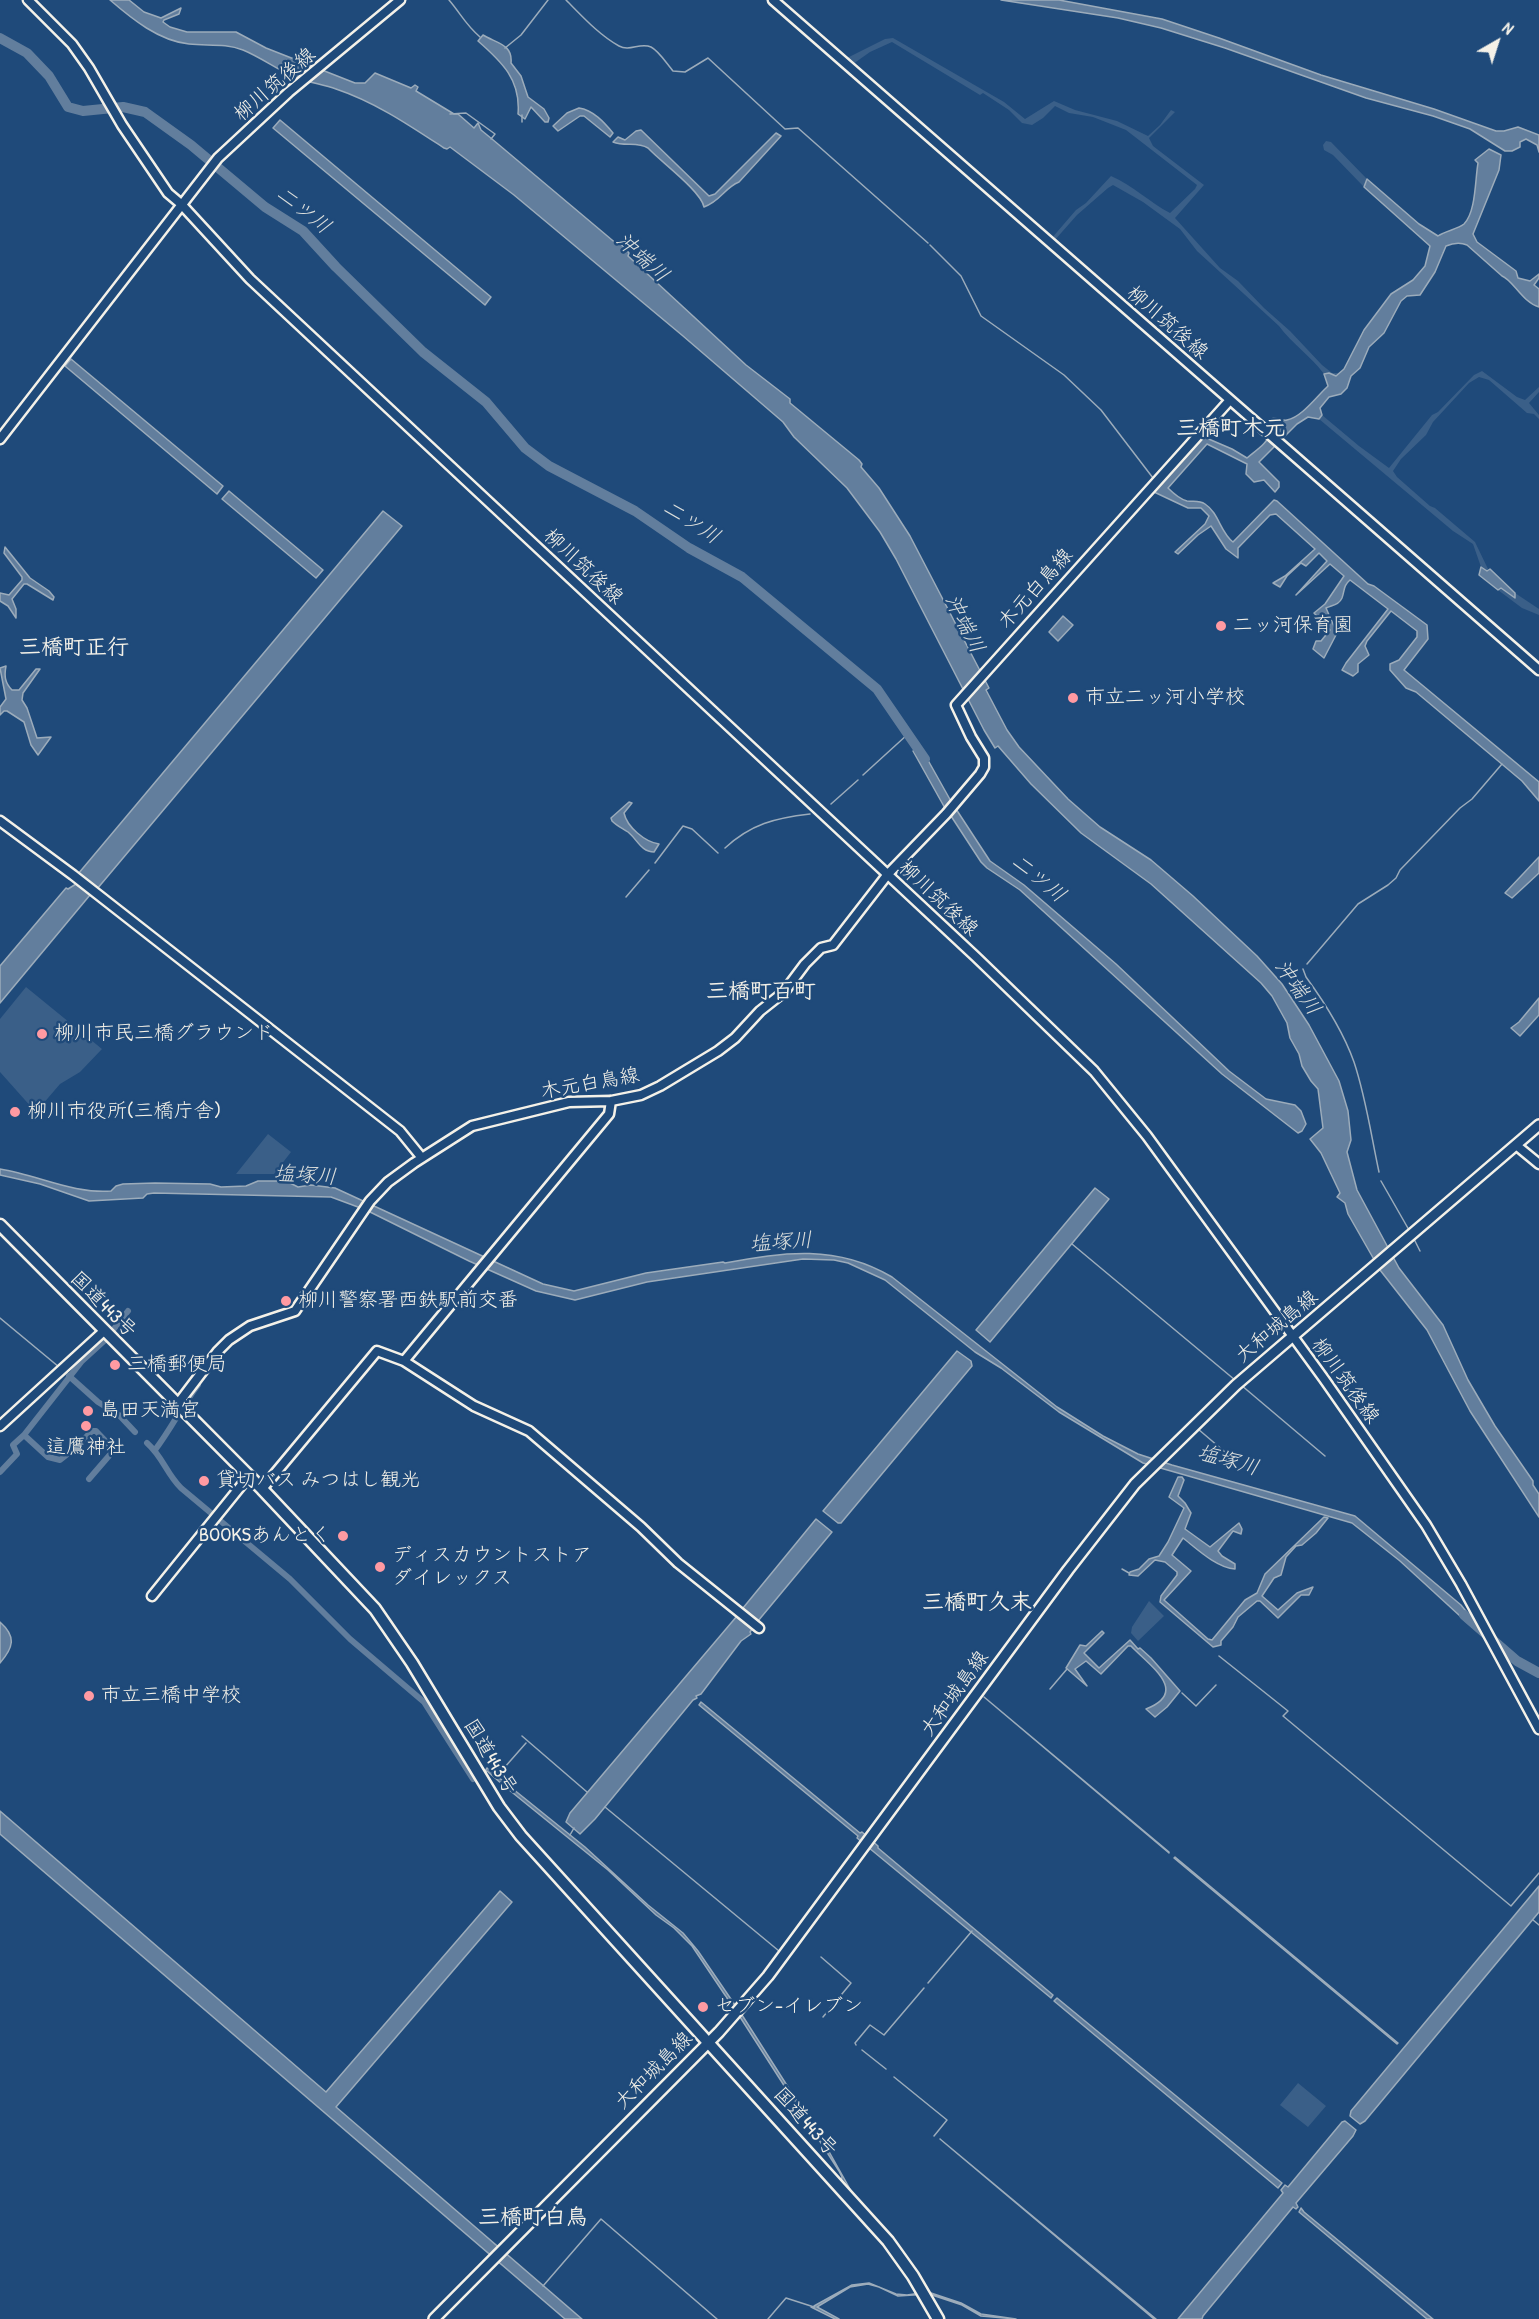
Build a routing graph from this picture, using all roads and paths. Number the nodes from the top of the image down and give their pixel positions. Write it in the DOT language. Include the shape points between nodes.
graph roads {
  1 [pos="28,0"];
  2 [pos="399,0"];
  3 [pos="773,0"];
  4 [pos="182,204"];
  5 [pos="1230,399"];
  6 [pos="0,439"];
  7 [pos="1539,670"];
  8 [pos="0,821"];
  9 [pos="888,874"];
  10 [pos="611,1101"];
  11 [pos="1539,1125"];
  12 [pos="1516,1145"];
  13 [pos="422,1158"];
  14 [pos="1539,1164"];
  15 [pos="0,1225"];
  16 [pos="105,1330"];
  17 [pos="1293,1337"];
  18 [pos="404,1361"];
  19 [pos="180,1408"];
  20 [pos="0,1426"];
  21 [pos="249,1476"];
  22 [pos="262,1489"];
  23 [pos="152,1596"];
  24 [pos="756,1626"];
  25 [pos="1539,1729"];
  26 [pos="708,2042"];
  27 [pos="434,2319"];
  28 [pos="938,2319"];
  1 -- 4 [label="main road, 柳川筑後線" via="72,44 168,193"];
  2 -- 4 [label="main road, 柳川筑後線" via="218,158"];
  3 -- 5 [label="main road, 柳川筑後線"];
  4 -- 6 [label="main road"];
  4 -- 9 [label="main road, 柳川筑後線" via="250,279"];
  5 -- 7 [label="main road, 柳川筑後線"];
  5 -- 9 [label="main road, 木元白鳥線" via="956,705 984,758 984,767 955,804"];
  8 -- 13 [label="main road" via="400,1131"];
  9 -- 10 [label="main road, 木元白鳥線" via="833,945 821,948 784,992 718,1052 641,1095"];
  9 -- 17 [label="main road, 柳川筑後線" via="1112,1091"];
  10 -- 13 [label="main road, 木元白鳥線" via="569,1102 472,1126"];
  10 -- 18 [label="main road" via="609,1114"];
  11 -- 12 [label="main road, 大和城島線"];
  12 -- 14 [label="main road"];
  12 -- 17 [label="main road, 大和城島線"];
  13 -- 19 [label="main road, 木元白鳥線" via="388,1182 370,1201 295,1311 250,1326 229,1340"];
  15 -- 16 [label="highway, 国道443号"];
  16 -- 19 [label="highway, 国道443号"];
  16 -- 20 [label="main road"];
  17 -- 25 [label="main road, 柳川筑後線" via="1426,1525"];
  17 -- 26 [label="main road, 大和城島線" via="1236,1385 1122,1500 777,1966"];
  18 -- 22 [label="main road" via="376,1351"];
  18 -- 24 [label="main road" via="466,1402 529,1431 678,1563"];
  19 -- 21 [label="highway, 国道443号"];
  21 -- 22 [label="highway, 国道443号"];
  21 -- 23 [label="main road"];
  22 -- 26 [label="highway, 国道443号" via="375,1609 521,1836"];
  26 -- 27 [label="main road, 大和城島線"];
  26 -- 28 [label="highway, 国道443号" via="888,2241 914,2276"];
}
